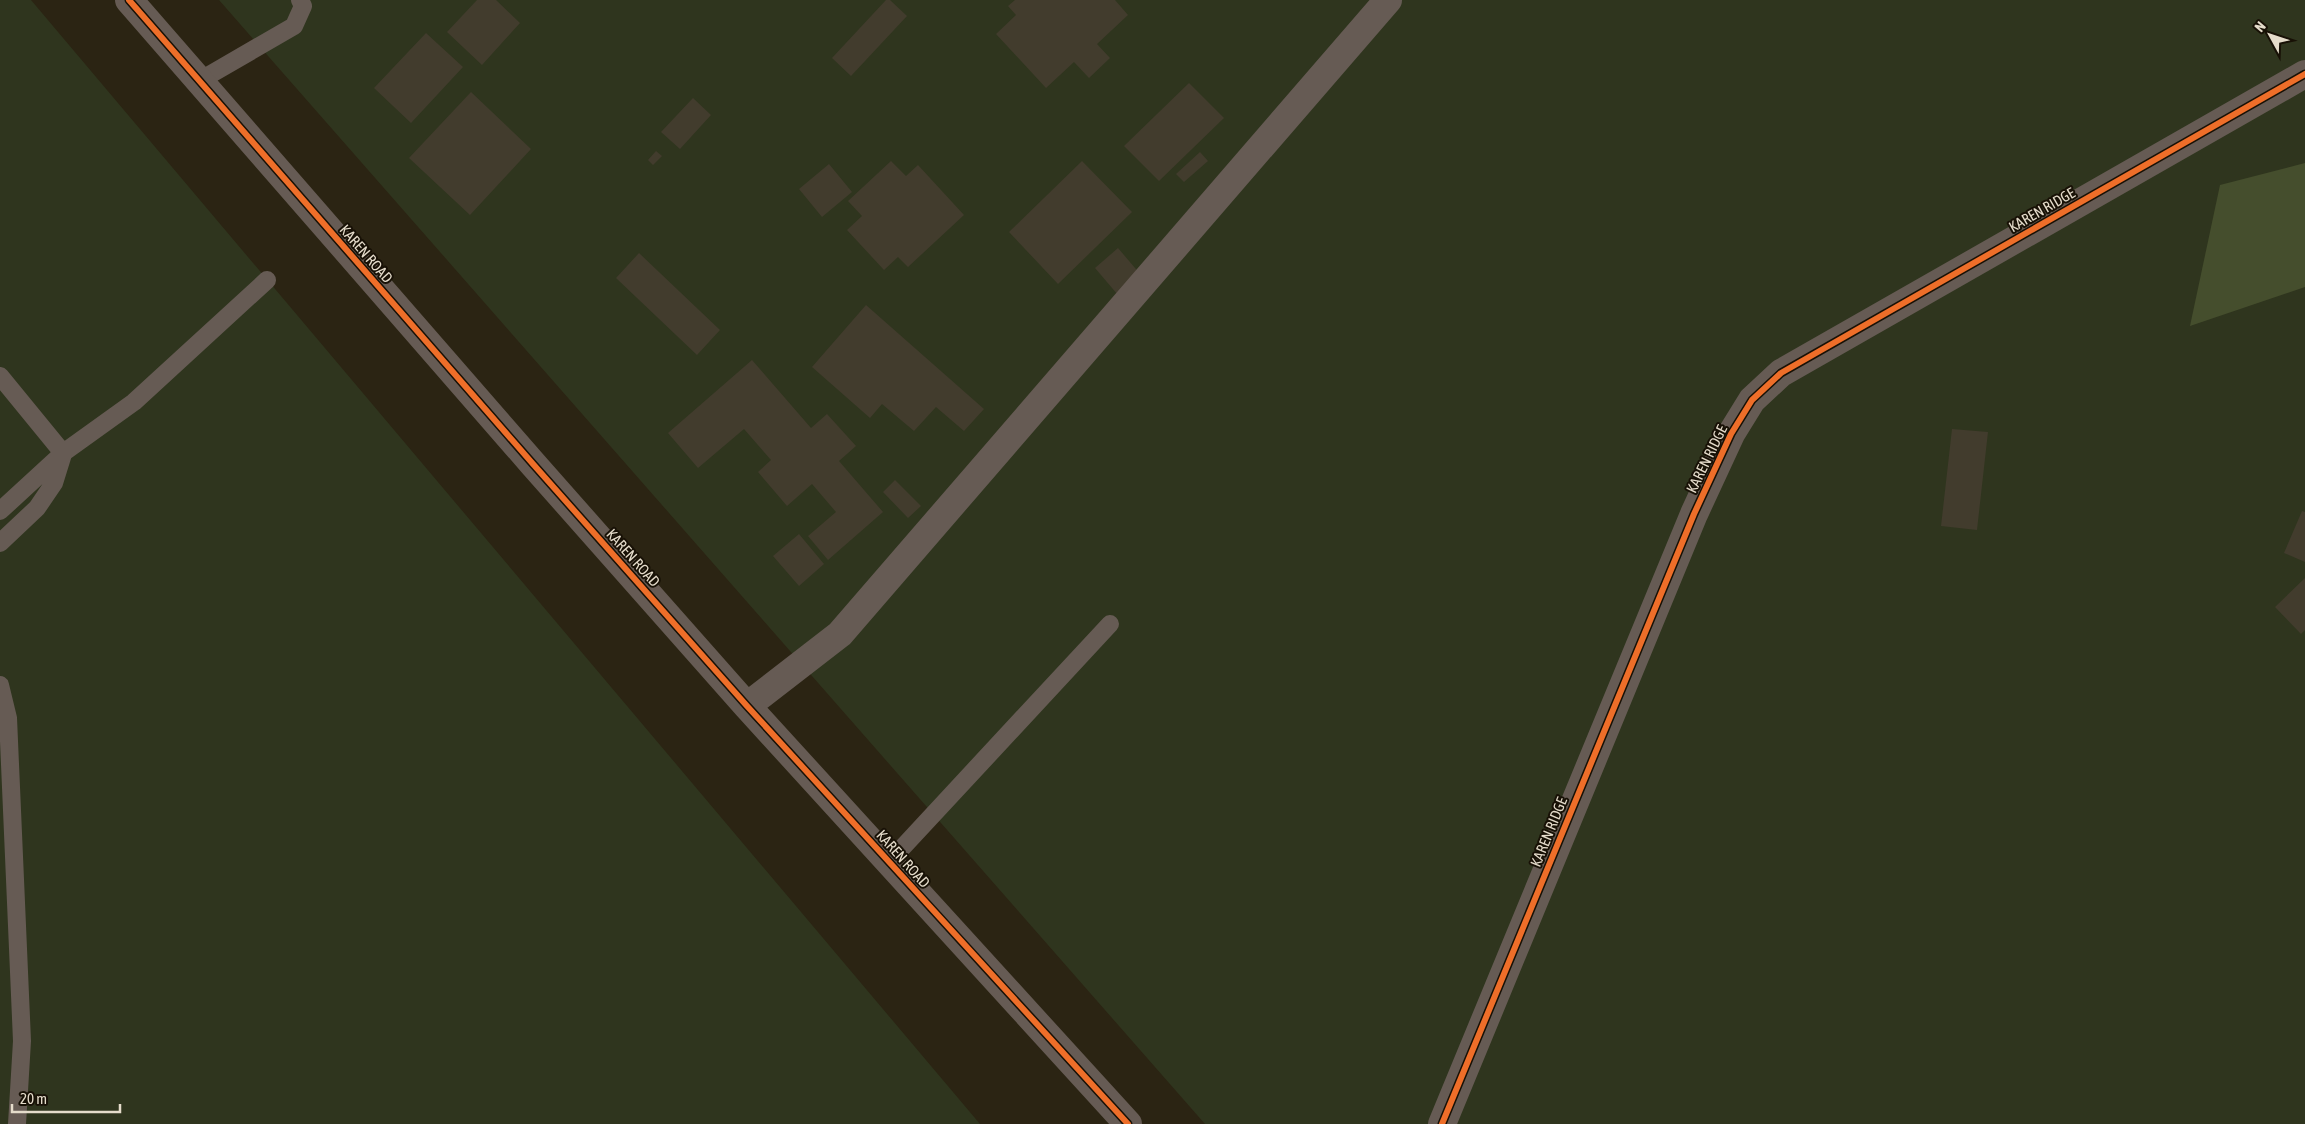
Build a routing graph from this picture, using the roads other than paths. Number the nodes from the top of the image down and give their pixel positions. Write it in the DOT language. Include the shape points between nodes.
graph roads {
  1 [pos="129,0"];
  2 [pos="300,0"];
  3 [pos="1388,0"];
  4 [pos="2305,74"];
  5 [pos="199,81"];
  6 [pos="267,280"];
  7 [pos="0,376"];
  8 [pos="63,453"];
  9 [pos="0,511"];
  10 [pos="0,543"];
  11 [pos="1110,624"];
  12 [pos="0,685"];
  13 [pos="747,706"];
  14 [pos="889,862"];
  15 [pos="17,1124"];
  16 [pos="1128,1124"];
  17 [pos="1442,1124"];
  1 -- 5 [label="street, KAREN ROAD"];
  2 -- 5 [label="lane" via="302,6 294,26"];
  3 -- 13 [label="street" via="840,634"];
  4 -- 17 [label="street, KAREN RIDGE" via="1781,373 1752,400 1731,434 1694,514"];
  5 -- 13 [label="street, KAREN ROAD"];
  6 -- 8 [label="lane" via="134,402"];
  7 -- 8 [label="lane"];
  8 -- 9 [label="lane"];
  8 -- 10 [label="lane" via="54,483 43,500"];
  11 -- 14 [label="lane"];
  12 -- 15 [label="lane" via="8,718 22,1041"];
  13 -- 14 [label="street, KAREN ROAD"];
  14 -- 16 [label="street, KAREN ROAD"];
}
